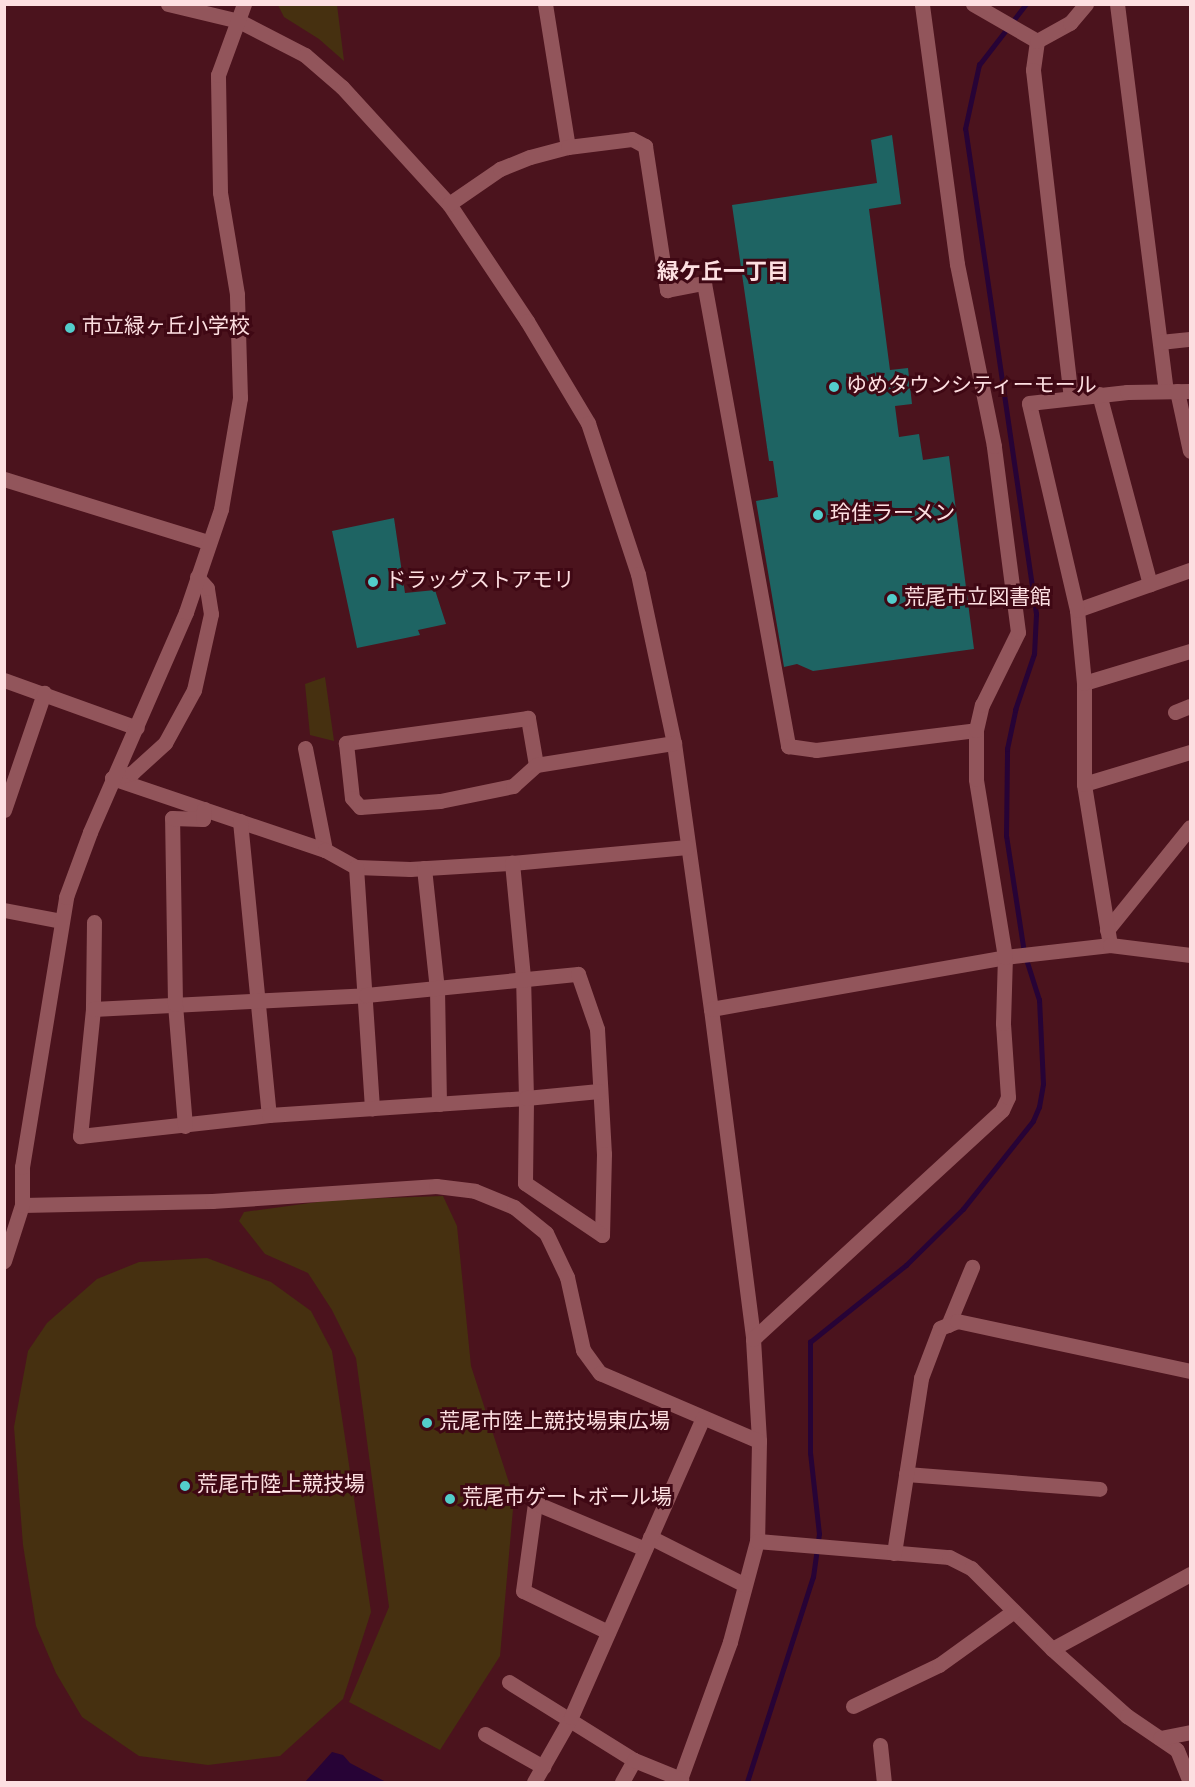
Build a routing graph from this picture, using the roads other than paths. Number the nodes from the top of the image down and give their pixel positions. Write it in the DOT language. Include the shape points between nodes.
graph roads {
  1 [pos="168,4"];
  2 [pos="244,4"];
  3 [pos="545,4"];
  4 [pos="922,4"];
  5 [pos="1086,4"];
  6 [pos="1117,4"];
  7 [pos="973,5"];
  8 [pos="239,21"];
  9 [pos="1031,36"];
  10 [pos="568,147"];
  11 [pos="449,204"];
  12 [pos="1191,339"];
  13 [pos="1160,342"];
  14 [pos="1178,391"];
  15 [pos="1099,394"];
  16 [pos="1071,397"];
  17 [pos="1191,451"];
  18 [pos="4,479"];
  19 [pos="208,542"];
  20 [pos="1191,570"];
  21 [pos="197,577"];
  22 [pos="1150,584"];
  23 [pos="1077,610"];
  24 [pos="1191,651"];
  25 [pos="4,680"];
  26 [pos="1084,683"];
  27 [pos="44,693"];
  28 [pos="1191,706"];
  29 [pos="1175,712"];
  30 [pos="137,728"];
  31 [pos="976,730"];
  32 [pos="674,744"];
  33 [pos="305,748"];
  34 [pos="1191,752"];
  35 [pos="536,765"];
  36 [pos="112,778"];
  37 [pos="1084,784"];
  38 [pos="204,809"];
  39 [pos="4,810"];
  40 [pos="240,821"];
  41 [pos="1191,827"];
  42 [pos="687,847"];
  43 [pos="325,850"];
  44 [pos="512,863"];
  45 [pos="356,867"];
  46 [pos="424,868"];
  47 [pos="4,910"];
  48 [pos="61,921"];
  49 [pos="94,922"];
  50 [pos="1109,938"];
  51 [pos="1191,955"];
  52 [pos="1008,957"];
  53 [pos="523,977"];
  54 [pos="437,989"];
  55 [pos="366,995"];
  56 [pos="255,1000"];
  57 [pos="175,1004"];
  58 [pos="711,1008"];
  59 [pos="93,1009"];
  60 [pos="599,1091"];
  61 [pos="526,1098"];
  62 [pos="439,1104"];
  63 [pos="372,1108"];
  64 [pos="269,1115"];
  65 [pos="185,1126"];
  66 [pos="22,1205"];
  67 [pos="4,1261"];
  68 [pos="972,1267"];
  69 [pos="948,1325"];
  70 [pos="753,1339"];
  71 [pos="1191,1371"];
  72 [pos="703,1418"];
  73 [pos="759,1441"];
  74 [pos="906,1474"];
  75 [pos="1099,1489"];
  76 [pos="757,1541"];
  77 [pos="648,1543"];
  78 [pos="894,1553"];
  79 [pos="1191,1574"];
  80 [pos="745,1586"];
  81 [pos="1014,1611"];
  82 [pos="608,1632"];
  83 [pos="1052,1649"];
  84 [pos="509,1682"];
  85 [pos="853,1706"];
  86 [pos="570,1720"];
  87 [pos="1191,1732"];
  88 [pos="485,1734"];
  89 [pos="1160,1738"];
  90 [pos="880,1745"];
  91 [pos="634,1760"];
  92 [pos="543,1767"];
  93 [pos="680,1781"];
  94 [pos="534,1782"];
  95 [pos="622,1782"];
  96 [pos="884,1782"];
  97 [pos="1191,1782"];
  1 -- 8 [label="street"];
  2 -- 8 [label="street"];
  3 -- 10 [label="street"];
  4 -- 31 [label="street" via="957,264 994,446 1018,632 982,705"];
  5 -- 9 [label="street" via="1070,23"];
  6 -- 13 [label="street"];
  7 -- 9 [label="street"];
  8 -- 11 [label="street" via="305,55 342,87"];
  8 -- 19 [label="street" via="218,75 220,192 237,294 240,398 221,509"];
  9 -- 16 [label="street"];
  10 -- 11 [label="street" via="500,169"];
  10 -- 31 [label="street" via="632,140 645,146 667,290 704,283 788,746 816,750"];
  11 -- 32 [label="street" via="533,330 588,423 638,574"];
  12 -- 13 [label="street"];
  13 -- 14 [label="street"];
  14 -- 15 [label="street"];
  14 -- 17 [label="street"];
  15 -- 16 [label="street"];
  15 -- 22 [label="street"];
  16 -- 23 [label="street" via="1029,403"];
  18 -- 19 [label="street"];
  19 -- 21 [label="street"];
  20 -- 22 [label="street"];
  21 -- 30 [label="street"];
  21 -- 36 [label="street" via="207,588 211,614 194,690 165,743 132,773"];
  22 -- 23 [label="street"];
  23 -- 26 [label="street"];
  24 -- 26 [label="street"];
  25 -- 27 [label="street"];
  26 -- 37 [label="street"];
  27 -- 30 [label="street"];
  27 -- 39 [label="street"];
  28 -- 29 [label="street"];
  30 -- 36 [label="street"];
  31 -- 52 [label="street" via="976,779"];
  32 -- 35 [label="street"];
  32 -- 42 [label="street"];
  33 -- 43 [label="street"];
  34 -- 37 [label="street"];
  35 -- 35 [label="street" via="513,786 440,801 360,807 352,798 346,743 528,718"];
  36 -- 38 [label="street"];
  36 -- 48 [label="street"];
  37 -- 50 [label="street"];
  38 -- 40 [label="street"];
  38 -- 57 [label="street" via="203,819 172,818"];
  40 -- 43 [label="street"];
  40 -- 56 [label="street"];
  41 -- 50 [label="street"];
  42 -- 44 [label="street"];
  42 -- 58 [label="street"];
  43 -- 45 [label="street"];
  44 -- 46 [label="street"];
  44 -- 53 [label="street"];
  45 -- 46 [label="street"];
  45 -- 55 [label="street"];
  46 -- 54 [label="street"];
  47 -- 48 [label="street"];
  48 -- 66 [label="street" via="22,1167"];
  49 -- 59 [label="street"];
  50 -- 51 [label="street"];
  50 -- 52 [label="street" via="1070,950"];
  52 -- 58 [label="street"];
  52 -- 70 [label="street" via="1004,1023 1008,1097 1002,1110"];
  53 -- 54 [label="street"];
  53 -- 60 [label="street" via="578,974 597,1029"];
  53 -- 61 [label="street"];
  54 -- 55 [label="street"];
  54 -- 62 [label="street"];
  55 -- 56 [label="street"];
  55 -- 63 [label="street"];
  56 -- 57 [label="street"];
  56 -- 64 [label="street"];
  57 -- 59 [label="street"];
  57 -- 65 [label="street"];
  58 -- 70 [label="street"];
  59 -- 65 [label="street" via="80,1136"];
  60 -- 61 [label="street"];
  60 -- 61 [label="street" via="604,1154 602,1235 525,1183"];
  61 -- 62 [label="street"];
  62 -- 63 [label="street"];
  63 -- 64 [label="street"];
  64 -- 65 [label="street"];
  66 -- 67 [label="street"];
  66 -- 72 [label="street" via="212,1201 436,1186 475,1191 514,1207 546,1233 567,1277 583,1350 600,1373"];
  68 -- 69 [label="street"];
  69 -- 71 [label="street" via="957,1322"];
  69 -- 74 [label="street" via="940,1328 921,1378"];
  70 -- 73 [label="street"];
  72 -- 73 [label="street"];
  72 -- 77 [label="street"];
  73 -- 76 [label="street"];
  74 -- 75 [label="street"];
  74 -- 78 [label="street"];
  76 -- 78 [label="street"];
  76 -- 80 [label="street"];
  77 -- 80 [label="street"];
  77 -- 82 [label="street"];
  77 -- 82 [label="street" via="535,1503 523,1591"];
  78 -- 81 [label="street" via="949,1557 972,1568"];
  79 -- 83 [label="street"];
  80 -- 93 [label="street" via="730,1642"];
  81 -- 83 [label="street"];
  81 -- 85 [label="street" via="939,1665"];
  82 -- 86 [label="street"];
  83 -- 89 [label="street" via="1127,1716"];
  84 -- 86 [label="street"];
  86 -- 91 [label="street"];
  86 -- 92 [label="street"];
  87 -- 89 [label="street"];
  88 -- 92 [label="street"];
  89 -- 97 [label="street" via="1177,1750"];
  90 -- 96 [label="street"];
  91 -- 93 [label="street"];
  91 -- 95 [label="street"];
  92 -- 94 [label="street"];
}
